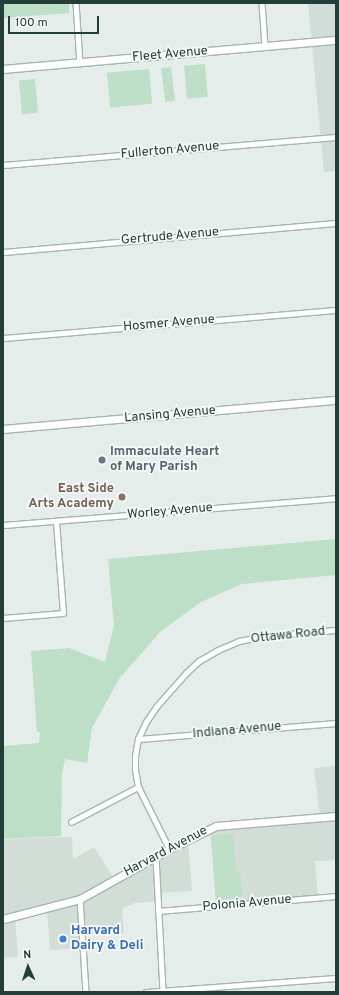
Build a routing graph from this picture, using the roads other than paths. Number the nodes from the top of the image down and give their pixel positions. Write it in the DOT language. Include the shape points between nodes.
graph roads {
  1 [pos="76,3"];
  2 [pos="262,3"];
  3 [pos="336,40"];
  4 [pos="265,46"];
  5 [pos="80,63"];
  6 [pos="3,70"];
  7 [pos="336,136"];
  8 [pos="3,165"];
  9 [pos="336,223"];
  10 [pos="3,252"];
  11 [pos="336,310"];
  12 [pos="3,338"];
  13 [pos="336,400"];
  14 [pos="3,429"];
  15 [pos="336,498"];
  16 [pos="56,521"];
  17 [pos="3,525"];
  18 [pos="3,618"];
  19 [pos="336,630"];
  20 [pos="336,723"];
  21 [pos="138,739"];
  22 [pos="138,787"];
  23 [pos="336,816"];
  24 [pos="71,822"];
  25 [pos="169,849"];
  26 [pos="156,857"];
  27 [pos="336,896"];
  28 [pos="80,899"];
  29 [pos="158,911"];
  30 [pos="3,919"];
  31 [pos="336,978"];
  32 [pos="163,990"];
  33 [pos="86,992"];
  34 [pos="146,992"];
  1 -- 5 [label="street"];
  2 -- 4 [label="street"];
  3 -- 4 [label="street, Fleet Avenue"];
  4 -- 5 [label="street, Fleet Avenue"];
  5 -- 6 [label="street, Fleet Avenue"];
  7 -- 8 [label="street, Fullerton Avenue"];
  9 -- 10 [label="street, Gertrude Avenue"];
  11 -- 12 [label="street, Hosmer Avenue"];
  13 -- 14 [label="street, Lansing Avenue"];
  15 -- 16 [label="street, Worley Avenue"];
  16 -- 17 [label="street, Worley Avenue"];
  16 -- 18 [label="street" via="63,613"];
  19 -- 21 [label="street, Ottawa Road" via="264,636 239,641 218,650 186,673 156,707"];
  20 -- 21 [label="street, Indiana Avenue"];
  21 -- 22 [label="street, Ottawa Road" via="135,770"];
  22 -- 24 [label="street"];
  22 -- 25 [label="street, Ottawa Road"];
  23 -- 25 [label="street, Harvard Avenue" via="216,826"];
  25 -- 26 [label="street, Harvard Avenue"];
  26 -- 28 [label="street, Harvard Avenue"];
  26 -- 29 [label="street"];
  27 -- 29 [label="street, Polonia Avenue"];
  28 -- 30 [label="street, Harvard Avenue"];
  28 -- 33 [label="street"];
  29 -- 32 [label="street"];
  31 -- 32 [label="street"];
  32 -- 34 [label="street"];
}
